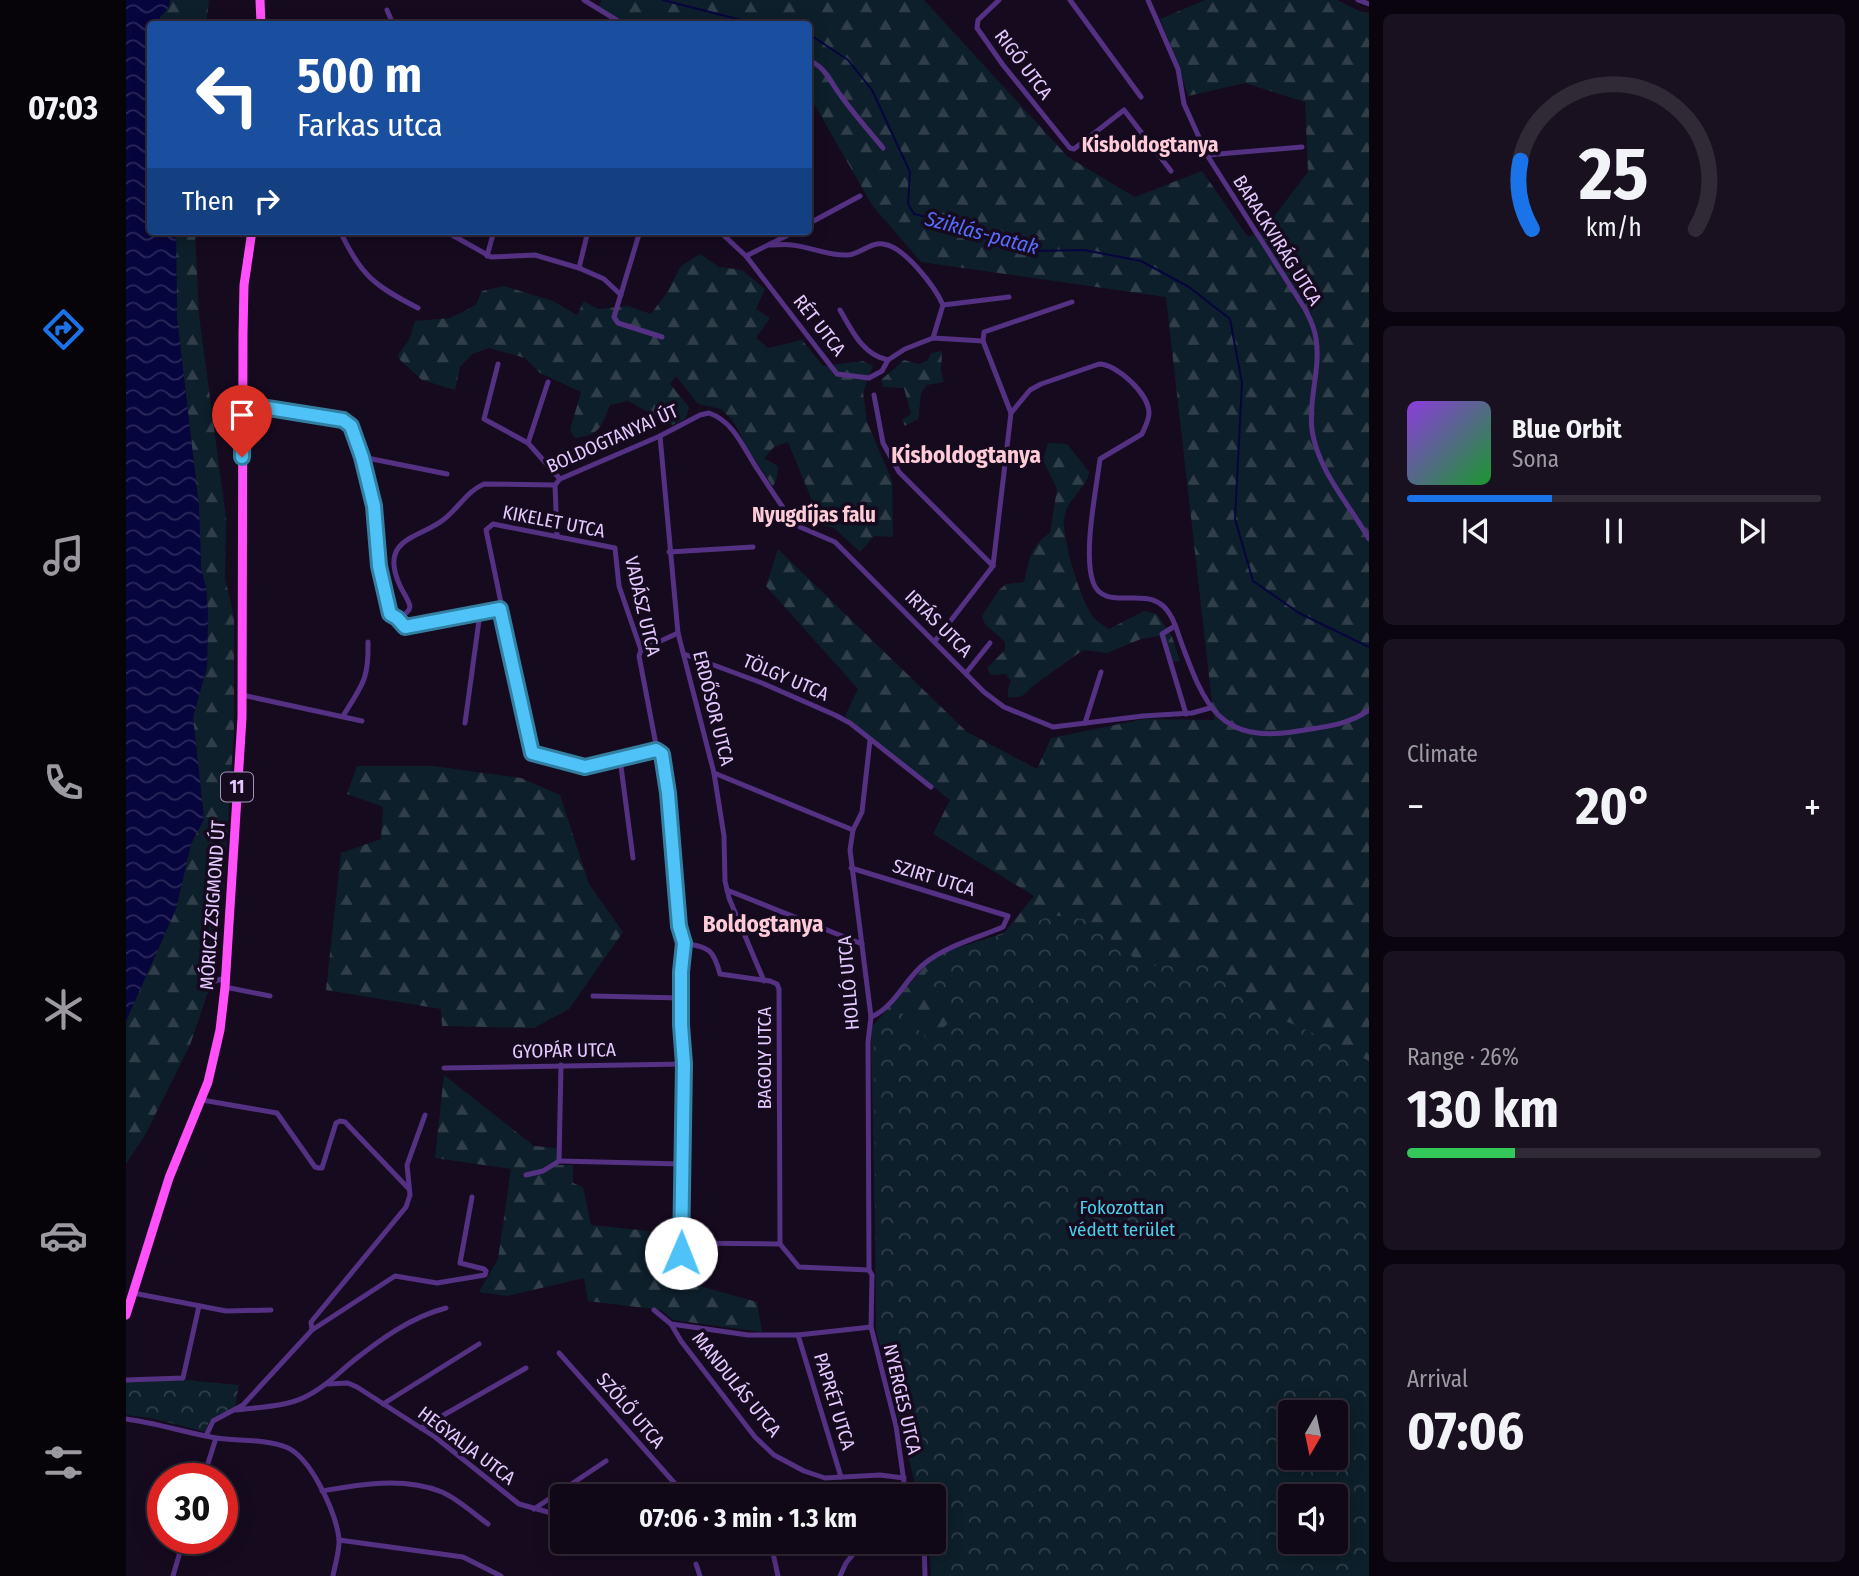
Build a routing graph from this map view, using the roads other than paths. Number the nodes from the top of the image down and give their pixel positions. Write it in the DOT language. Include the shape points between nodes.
graph roads {
  1 [pos="260,0"];
  2 [pos="584,0"];
  3 [pos="999,0"];
  4 [pos="1070,0"];
  5 [pos="1148,0"];
  6 [pos="1358,0"];
  7 [pos="1369,4"];
  8 [pos="387,10"];
  9 [pos="261,21"];
  10 [pos="392,21"];
  11 [pos="617,21"];
  12 [pos="812,62"];
  13 [pos="1141,97"];
  14 [pos="1302,147"];
  15 [pos="884,148"];
  16 [pos="1208,155"];
  17 [pos="1171,171"];
  18 [pos="860,196"];
  19 [pos="812,222"];
  20 [pos="251,235"];
  21 [pos="342,235"];
  22 [pos="452,235"];
  23 [pos="493,235"];
  24 [pos="587,235"];
  25 [pos="639,235"];
  26 [pos="723,235"];
  27 [pos="789,235"];
  28 [pos="770,245"];
  29 [pos="487,256"];
  30 [pos="746,256"];
  31 [pos="579,268"];
  32 [pos="621,295"];
  33 [pos="1009,297"];
  34 [pos="1072,303"];
  35 [pos="943,305"];
  36 [pos="418,308"];
  37 [pos="840,310"];
  38 [pos="662,337"];
  39 [pos="933,338"];
  40 [pos="982,341"];
  41 [pos="888,360"];
  42 [pos="498,364"];
  43 [pos="548,382"];
  44 [pos="874,395"];
  45 [pos="243,404"];
  46 [pos="709,413"];
  47 [pos="1011,413"];
  48 [pos="660,436"];
  49 [pos="528,443"];
  50 [pos="362,457"];
  51 [pos="447,474"];
  52 [pos="560,479"];
  53 [pos="555,485"];
  54 [pos="557,536"];
  55 [pos="1369,539"];
  56 [pos="753,547"];
  57 [pos="615,548"];
  58 [pos="669,552"];
  59 [pos="993,566"];
  60 [pos="500,609"];
  61 [pos="480,613"];
  62 [pos="397,618"];
  63 [pos="1175,626"];
  64 [pos="678,633"];
  65 [pos="934,641"];
  66 [pos="368,642"];
  67 [pos="990,643"];
  68 [pos="641,650"];
  69 [pos="684,654"];
  70 [pos="1101,671"];
  71 [pos="966,673"];
  72 [pos="242,695"];
  73 [pos="1210,708"];
  74 [pos="1369,710"];
  75 [pos="1186,714"];
  76 [pos="343,716"];
  77 [pos="362,721"];
  78 [pos="465,723"];
  79 [pos="1085,723"];
  80 [pos="870,740"];
  81 [pos="656,750"];
  82 [pos="620,759"];
  83 [pos="714,773"];
  84 [pos="931,788"];
  85 [pos="853,830"];
  86 [pos="633,858"];
  87 [pos="851,868"];
  88 [pos="727,890"];
  89 [pos="684,943"];
  90 [pos="862,944"];
  91 [pos="764,981"];
  92 [pos="212,982"];
  93 [pos="225,983"];
  94 [pos="270,996"];
  95 [pos="593,996"];
  96 [pos="681,998"];
  97 [pos="871,1017"];
  98 [pos="684,1064"];
  99 [pos="561,1065"];
  100 [pos="444,1068"];
  101 [pos="202,1100"];
  102 [pos="425,1115"];
  103 [pos="559,1161"];
  104 [pos="682,1164"];
  105 [pos="526,1175"];
  106 [pos="408,1188"];
  107 [pos="472,1197"];
  108 [pos="681,1243"];
  109 [pos="780,1244"];
  110 [pos="681,1253"];
  111 [pos="869,1270"];
  112 [pos="132,1293"];
  113 [pos="199,1306"];
  114 [pos="446,1308"];
  115 [pos="271,1310"];
  116 [pos="654,1311"];
  117 [pos="126,1315"];
  118 [pos="671,1324"];
  119 [pos="871,1328"];
  120 [pos="312,1330"];
  121 [pos="798,1335"];
  122 [pos="479,1344"];
  123 [pos="559,1353"];
  124 [pos="526,1368"];
  125 [pos="126,1380"];
  126 [pos="327,1384"];
  127 [pos="383,1404"];
  128 [pos="236,1410"];
  129 [pos="126,1419"];
  130 [pos="421,1428"];
  131 [pos="206,1436"];
  132 [pos="216,1438"];
  133 [pos="606,1461"];
  134 [pos="208,1463"];
  135 [pos="841,1477"];
  136 [pos="904,1478"];
  137 [pos="675,1484"];
  138 [pos="905,1484"];
  139 [pos="322,1491"];
  140 [pos="534,1509"];
  141 [pos="550,1513"];
  142 [pos="488,1524"];
  143 [pos="339,1540"];
  144 [pos="179,1554"];
  145 [pos="773,1554"];
  146 [pos="853,1554"];
  147 [pos="924,1554"];
  148 [pos="696,1564"];
  149 [pos="173,1576"];
  150 [pos="333,1576"];
  151 [pos="501,1576"];
  152 [pos="700,1576"];
  153 [pos="778,1576"];
  154 [pos="840,1576"];
  155 [pos="925,1576"];
  1 -- 9 [label="main road"];
  2 -- 11 [label="street"];
  3 -- 17 [label="street, RIGÓ UTCA" via="978,20 977,27 1070,148 1124,110"];
  4 -- 13 [label="street"];
  5 -- 16 [label="street, BARACKVIRÁG UTCA" via="1180,73 1184,104"];
  6 -- 7 [label="street"];
  8 -- 10 [label="street"];
  12 -- 15 [label="street" via="827,74"];
  14 -- 16 [label="street"];
  16 -- 55 [label="street, BARACKVIRÁG UTCA" via="1313,326 1317,358 1310,408 1317,451"];
  18 -- 19 [label="street"];
  20 -- 45 [label="main road, MÓRICZ ZSIGMOND ÚT / 11" via="244,285"];
  21 -- 36 [label="street" via="371,281"];
  22 -- 29 [label="street"];
  23 -- 29 [label="street"];
  24 -- 31 [label="street"];
  25 -- 32 [label="street"];
  26 -- 30 [label="street"];
  27 -- 28 [label="street"];
  28 -- 30 [label="street"];
  28 -- 35 [label="street" via="849,256 883,243 919,269"];
  29 -- 31 [label="street" via="535,255"];
  30 -- 41 [label="street, RÉT UTCA" via="837,374 869,378 882,371"];
  31 -- 32 [label="street" via="604,279"];
  32 -- 38 [label="street" via="614,317 618,323"];
  33 -- 35 [label="street"];
  34 -- 40 [label="street" via="985,332"];
  35 -- 39 [label="street"];
  37 -- 41 [label="street" via="855,337 876,358"];
  39 -- 40 [label="street, RÉT UTCA"];
  39 -- 41 [label="street, RÉT UTCA"];
  40 -- 47 [label="street"];
  42 -- 49 [label="street" via="484,419"];
  43 -- 49 [label="street"];
  44 -- 59 [label="street" via="883,443 899,472"];
  45 -- 50 [label="street" via="343,420 355,432"];
  45 -- 72 [label="main road, MÓRICZ ZSIGMOND ÚT / 11"];
  46 -- 48 [label="street, BOLDOGTANYAI ÚT"];
  46 -- 65 [label="street, IRTÁS UTCA" via="732,429 792,520 835,542"];
  47 -- 59 [label="street"];
  47 -- 63 [label="street" via="1030,390 1100,364 1114,367 1144,396 1149,412 1142,434 1100,460 1090,562 1093,583 1106,597 1149,598 1160,603"];
  48 -- 52 [label="street, BOLDOGTANYAI ÚT"];
  48 -- 58 [label="street, ERDŐSOR UTCA"];
  49 -- 52 [label="street"];
  50 -- 51 [label="street"];
  50 -- 62 [label="street" via="374,506 386,599 390,614"];
  52 -- 53 [label="street, BOLDOGTANYAI ÚT"];
  53 -- 54 [label="street"];
  53 -- 62 [label="street, BOLDOGTANYAI ÚT" via="484,484 442,521 403,541 395,569 410,606 407,614"];
  54 -- 57 [label="street, KIKELET UTCA"];
  54 -- 60 [label="street, KIKELET UTCA" via="488,526"];
  56 -- 58 [label="street"];
  57 -- 68 [label="street, VADÁSZ UTCA" via="619,586"];
  58 -- 64 [label="street, ERDŐSOR UTCA"];
  59 -- 65 [label="street"];
  60 -- 61 [label="street"];
  60 -- 82 [label="street" via="532,753 585,767"];
  61 -- 62 [label="street" via="405,627"];
  61 -- 78 [label="street"];
  63 -- 73 [label="street"];
  63 -- 75 [label="street" via="1162,635"];
  64 -- 68 [label="street"];
  64 -- 69 [label="street, ERDŐSOR UTCA"];
  65 -- 71 [label="street, IRTÁS UTCA"];
  66 -- 76 [label="street" via="365,680"];
  67 -- 71 [label="street"];
  68 -- 81 [label="street, VADÁSZ UTCA"];
  69 -- 80 [label="street, TÖLGY UTCA" via="835,715"];
  69 -- 83 [label="street, ERDŐSOR UTCA"];
  70 -- 79 [label="street"];
  71 -- 79 [label="street, IRTÁS UTCA" via="984,692 1024,717 1053,727"];
  72 -- 76 [label="street"];
  72 -- 93 [label="main road, MÓRICZ ZSIGMOND ÚT / 11"];
  73 -- 74 [label="street" via="1235,727 1262,735 1348,722"];
  73 -- 75 [label="street, IRTÁS UTCA"];
  75 -- 79 [label="street, IRTÁS UTCA"];
  76 -- 77 [label="street"];
  80 -- 84 [label="street, TÖLGY UTCA"];
  80 -- 85 [label="street, HOLLÓ UTCA" via="862,812"];
  81 -- 82 [label="street"];
  81 -- 89 [label="street, VADÁSZ UTCA" via="662,754 668,793"];
  82 -- 86 [label="street"];
  83 -- 85 [label="street"];
  83 -- 88 [label="street, ERDŐSOR UTCA"];
  85 -- 87 [label="street, HOLLÓ UTCA"];
  87 -- 90 [label="street, HOLLÓ UTCA"];
  87 -- 97 [label="street, SZIRT UTCA" via="1007,916 1003,927 926,962 883,1011"];
  88 -- 90 [label="street"];
  88 -- 91 [label="street, ERDŐSOR UTCA"];
  89 -- 91 [label="street, BAGOLY UTCA" via="708,947 720,974"];
  89 -- 96 [label="street, VADÁSZ UTCA"];
  90 -- 97 [label="street, HOLLÓ UTCA"];
  91 -- 109 [label="street, BAGOLY UTCA" via="779,989"];
  92 -- 93 [label="street"];
  93 -- 94 [label="street"];
  93 -- 101 [label="main road, MÓRICZ ZSIGMOND ÚT / 11" via="214,1061"];
  95 -- 96 [label="street"];
  96 -- 98 [label="street, VADÁSZ UTCA"];
  97 -- 111 [label="street, HOLLÓ UTCA"];
  98 -- 99 [label="street, GYOPÁR UTCA"];
  98 -- 104 [label="street, VADÁSZ UTCA"];
  99 -- 100 [label="street, GYOPÁR UTCA"];
  99 -- 103 [label="street"];
  101 -- 106 [label="street" via="277,1113 319,1168 336,1123 345,1122"];
  101 -- 112 [label="main road, MÓRICZ ZSIGMOND ÚT / 11" via="169,1178"];
  102 -- 106 [label="street" via="407,1165"];
  103 -- 104 [label="street"];
  103 -- 105 [label="street"];
  104 -- 108 [label="street, VADÁSZ UTCA"];
  106 -- 120 [label="street" via="407,1207 311,1322"];
  107 -- 120 [label="street" via="460,1263 484,1269 485,1275 437,1283 395,1276"];
  108 -- 109 [label="street"];
  108 -- 110 [label="street, VADÁSZ UTCA"];
  109 -- 111 [label="street" via="799,1267"];
  111 -- 119 [label="street, HOLLÓ UTCA"];
  112 -- 113 [label="street"];
  112 -- 117 [label="main road, MÓRICZ ZSIGMOND ÚT / 11"];
  113 -- 115 [label="street"];
  113 -- 125 [label="street" via="183,1378"];
  114 -- 126 [label="street" via="424,1314 394,1332"];
  116 -- 118 [label="street"];
  118 -- 121 [label="street" via="748,1335"];
  118 -- 135 [label="street, MANDULÁS UTCA" via="755,1437 774,1455 825,1478"];
  119 -- 121 [label="street"];
  119 -- 136 [label="street, NYERGES UTCA"];
  120 -- 128 [label="street"];
  121 -- 135 [label="street, PAPRÉT UTCA"];
  122 -- 127 [label="street, HEGYALJA UTCA"];
  123 -- 137 [label="street, SZŐLŐ UTCA"];
  124 -- 130 [label="street"];
  126 -- 127 [label="street, HEGYALJA UTCA" via="348,1383"];
  126 -- 128 [label="street" via="302,1398"];
  127 -- 130 [label="street, HEGYALJA UTCA"];
  128 -- 131 [label="street" via="213,1421"];
  129 -- 131 [label="street"];
  130 -- 140 [label="street, HEGYALJA UTCA" via="519,1504"];
  131 -- 132 [label="street"];
  132 -- 134 [label="street"];
  132 -- 139 [label="street" via="286,1448 303,1459"];
  133 -- 140 [label="street"];
  135 -- 136 [label="street, MANDULÁS UTCA"];
  136 -- 138 [label="street, NYERGES UTCA"];
  139 -- 142 [label="street" via="366,1483 423,1487 444,1493"];
  139 -- 143 [label="street"];
  140 -- 141 [label="street, HEGYALJA UTCA"];
  143 -- 150 [label="street"];
  143 -- 151 [label="street" via="463,1557"];
  144 -- 149 [label="street"];
  145 -- 153 [label="street"];
  146 -- 154 [label="street"];
  147 -- 155 [label="street"];
  148 -- 152 [label="street"];
}
